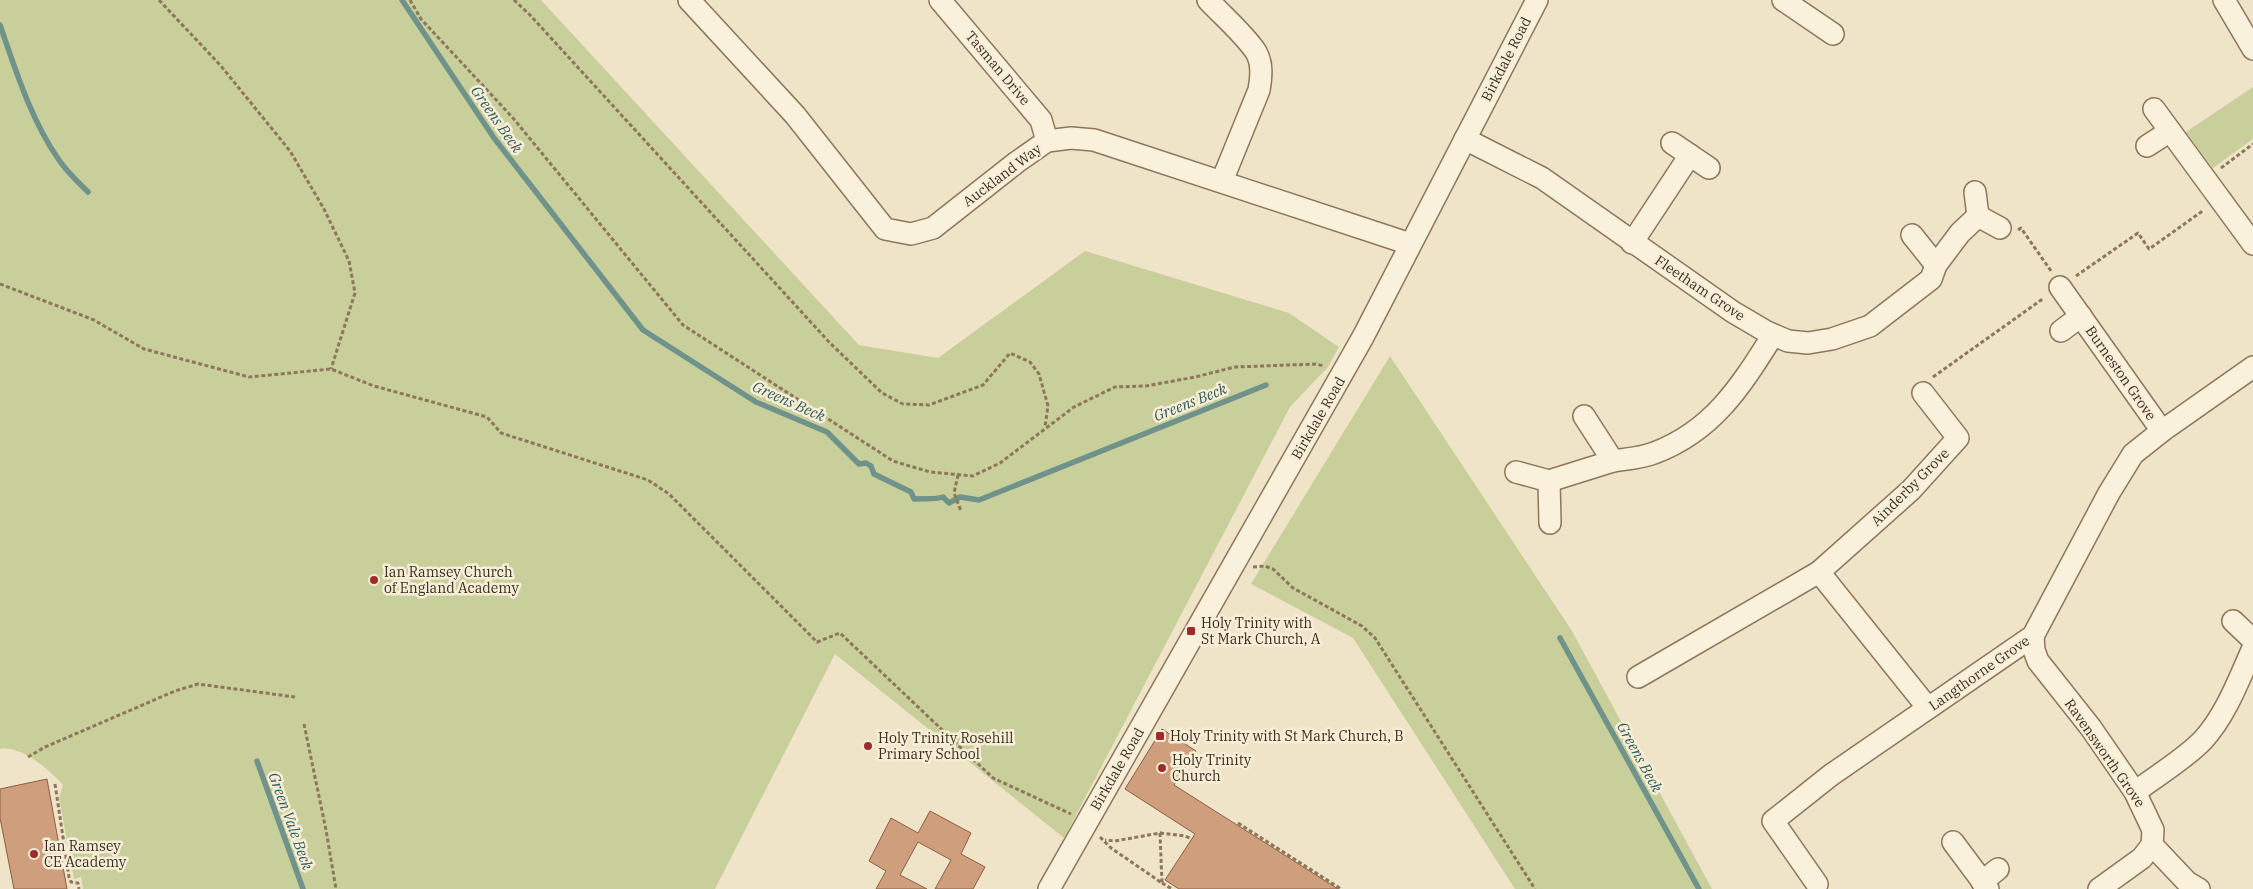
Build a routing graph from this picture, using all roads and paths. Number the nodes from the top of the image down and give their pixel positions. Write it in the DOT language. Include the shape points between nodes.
graph roads {
  1 [pos="159,0"];
  2 [pos="410,0"];
  3 [pos="514,0"];
  4 [pos="690,0"];
  5 [pos="940,0"];
  6 [pos="1208,0"];
  7 [pos="1537,0"];
  8 [pos="1783,0"];
  9 [pos="2224,0"];
  10 [pos="1833,34"];
  11 [pos="2253,49"];
  12 [pos="2154,109"];
  13 [pos="2170,132"];
  14 [pos="1465,139"];
  15 [pos="1047,141"];
  16 [pos="1672,143"];
  17 [pos="2253,144"];
  18 [pos="2147,146"];
  19 [pos="1690,155"];
  20 [pos="1709,168"];
  21 [pos="2206,178"];
  22 [pos="1222,181"];
  23 [pos="1975,192"];
  24 [pos="1978,216"];
  25 [pos="2000,228"];
  26 [pos="1912,235"];
  27 [pos="1632,243"];
  28 [pos="1410,244"];
  29 [pos="2253,244"];
  30 [pos="1936,265"];
  31 [pos="2058,283"];
  32 [pos="0,284"];
  33 [pos="2081,316"];
  34 [pos="2061,331"];
  35 [pos="1773,335"];
  36 [pos="1328,367"];
  37 [pos="331,369"];
  38 [pos="2252,371"];
  39 [pos="1923,393"];
  40 [pos="1584,416"];
  41 [pos="1045,428"];
  42 [pos="2162,431"];
  43 [pos="1613,462"];
  44 [pos="1516,472"];
  45 [pos="958,475"];
  46 [pos="1549,480"];
  47 [pos="961,510"];
  48 [pos="1550,522"];
  49 [pos="1249,568"];
  50 [pos="1819,572"];
  51 [pos="2233,621"];
  52 [pos="2033,636"];
  53 [pos="2253,640"];
  54 [pos="2253,648"];
  55 [pos="1638,677"];
  56 [pos="295,697"];
  57 [pos="1928,708"];
  58 [pos="304,724"];
  59 [pos="28,757"];
  60 [pos="55,784"];
  61 [pos="2135,792"];
  62 [pos="1238,823"];
  63 [pos="1085,826"];
  64 [pos="1160,833"];
  65 [pos="1192,839"];
  66 [pos="1105,840"];
  67 [pos="1953,842"];
  68 [pos="2152,845"];
  69 [pos="1990,880"];
  70 [pos="1162,883"];
  71 [pos="1818,884"];
  72 [pos="79,889"];
  73 [pos="336,889"];
  74 [pos="1049,889"];
  75 [pos="1172,889"];
  76 [pos="1341,889"];
  77 [pos="1535,889"];
  78 [pos="2098,889"];
  79 [pos="2198,889"];
  1 -- 37 [label="path" via="222,66 290,151 324,209 349,261 355,294"];
  2 -- 45 [label="path" via="421,19 513,118 683,325 893,461 930,472"];
  3 -- 41 [label="path" via="829,342 882,393 903,404 929,404 984,385 1010,353 1030,362 1039,374 1048,406"];
  4 -- 15 [label="street, Auckland Way" via="795,116 885,229 911,234 933,228"];
  5 -- 15 [label="street, Tasman Drive" via="1041,120"];
  6 -- 22 [label="street" via="1256,53 1260,65 1259,90"];
  7 -- 14 [label="street, Birkdale Road"];
  8 -- 10 [label="street"];
  9 -- 11 [label="street"];
  12 -- 13 [label="street"];
  13 -- 18 [label="street"];
  13 -- 21 [label="street"];
  14 -- 27 [label="street, Fleetham Grove" via="1542,178"];
  14 -- 28 [label="street, Birkdale Road"];
  15 -- 22 [label="street, Auckland Way" via="1094,140"];
  16 -- 19 [label="street"];
  17 -- 21 [label="path"];
  19 -- 20 [label="street"];
  19 -- 27 [label="street"];
  21 -- 29 [label="street"];
  22 -- 28 [label="street, Auckland Way"];
  23 -- 24 [label="street"];
  24 -- 25 [label="street"];
  24 -- 30 [label="street, Fleetham Grove" via="1960,233"];
  25 -- 31 [label="path" via="2010,236 2021,228"];
  26 -- 30 [label="street"];
  27 -- 35 [label="street, Fleetham Grove" via="1733,312"];
  28 -- 63 [label="street, Birkdale Road" via="1364,337"];
  30 -- 35 [label="street, Fleetham Grove" via="1931,279 1870,326 1808,343 1788,341"];
  31 -- 33 [label="street, Burneston Grove"];
  32 -- 37 [label="path" via="94,320 144,349 250,377"];
  33 -- 34 [label="street, Burneston Grove"];
  33 -- 42 [label="street, Burneston Grove"];
  35 -- 43 [label="street" via="1739,389 1715,415 1682,440 1652,454"];
  36 -- 41 [label="path" via="1316,364 1235,367 1146,386 1115,387 1074,407"];
  37 -- 63 [label="path" via="374,386 487,417 501,433 648,480 669,494 817,642 840,633 993,778"];
  38 -- 42 [label="street, Langthorne Grove"];
  39 -- 50 [label="street, Ainderby Grove" via="1958,438 1911,490"];
  40 -- 43 [label="street"];
  41 -- 45 [label="path" via="1000,464 972,476"];
  42 -- 52 [label="street, Langthorne Grove" via="2142,446 2127,464"];
  43 -- 46 [label="street"];
  44 -- 46 [label="street"];
  45 -- 47 [label="path" via="954,493"];
  46 -- 48 [label="street"];
  49 -- 77 [label="path" via="1266,566 1273,569 1292,588 1362,626 1375,638"];
  50 -- 55 [label="street, Ainderby Grove"];
  50 -- 57 [label="street"];
  51 -- 53 [label="street"];
  52 -- 57 [label="street, Langthorne Grove"];
  52 -- 61 [label="street, Ravensworth Grove" via="2038,661 2091,728"];
  54 -- 61 [label="street" via="2226,707 2208,734"];
  56 -- 59 [label="path" via="198,684 175,691"];
  57 -- 71 [label="street, Langthorne Grove" via="1831,775 1773,821"];
  58 -- 73 [label="path"];
  60 -- 72 [label="path" via="69,877 78,883"];
  61 -- 68 [label="street, Ravensworth Grove" via="2153,830"];
  62 -- 76 [label="path"];
  63 -- 66 [label="path"];
  63 -- 74 [label="street, Birkdale Road"];
  64 -- 65 [label="path"];
  64 -- 66 [label="path"];
  64 -- 70 [label="path"];
  66 -- 70 [label="path" via="1111,848"];
  67 -- 69 [label="street"];
  68 -- 78 [label="street" via="2142,858"];
  68 -- 79 [label="street" via="2187,882"];
  70 -- 75 [label="path"];
}
